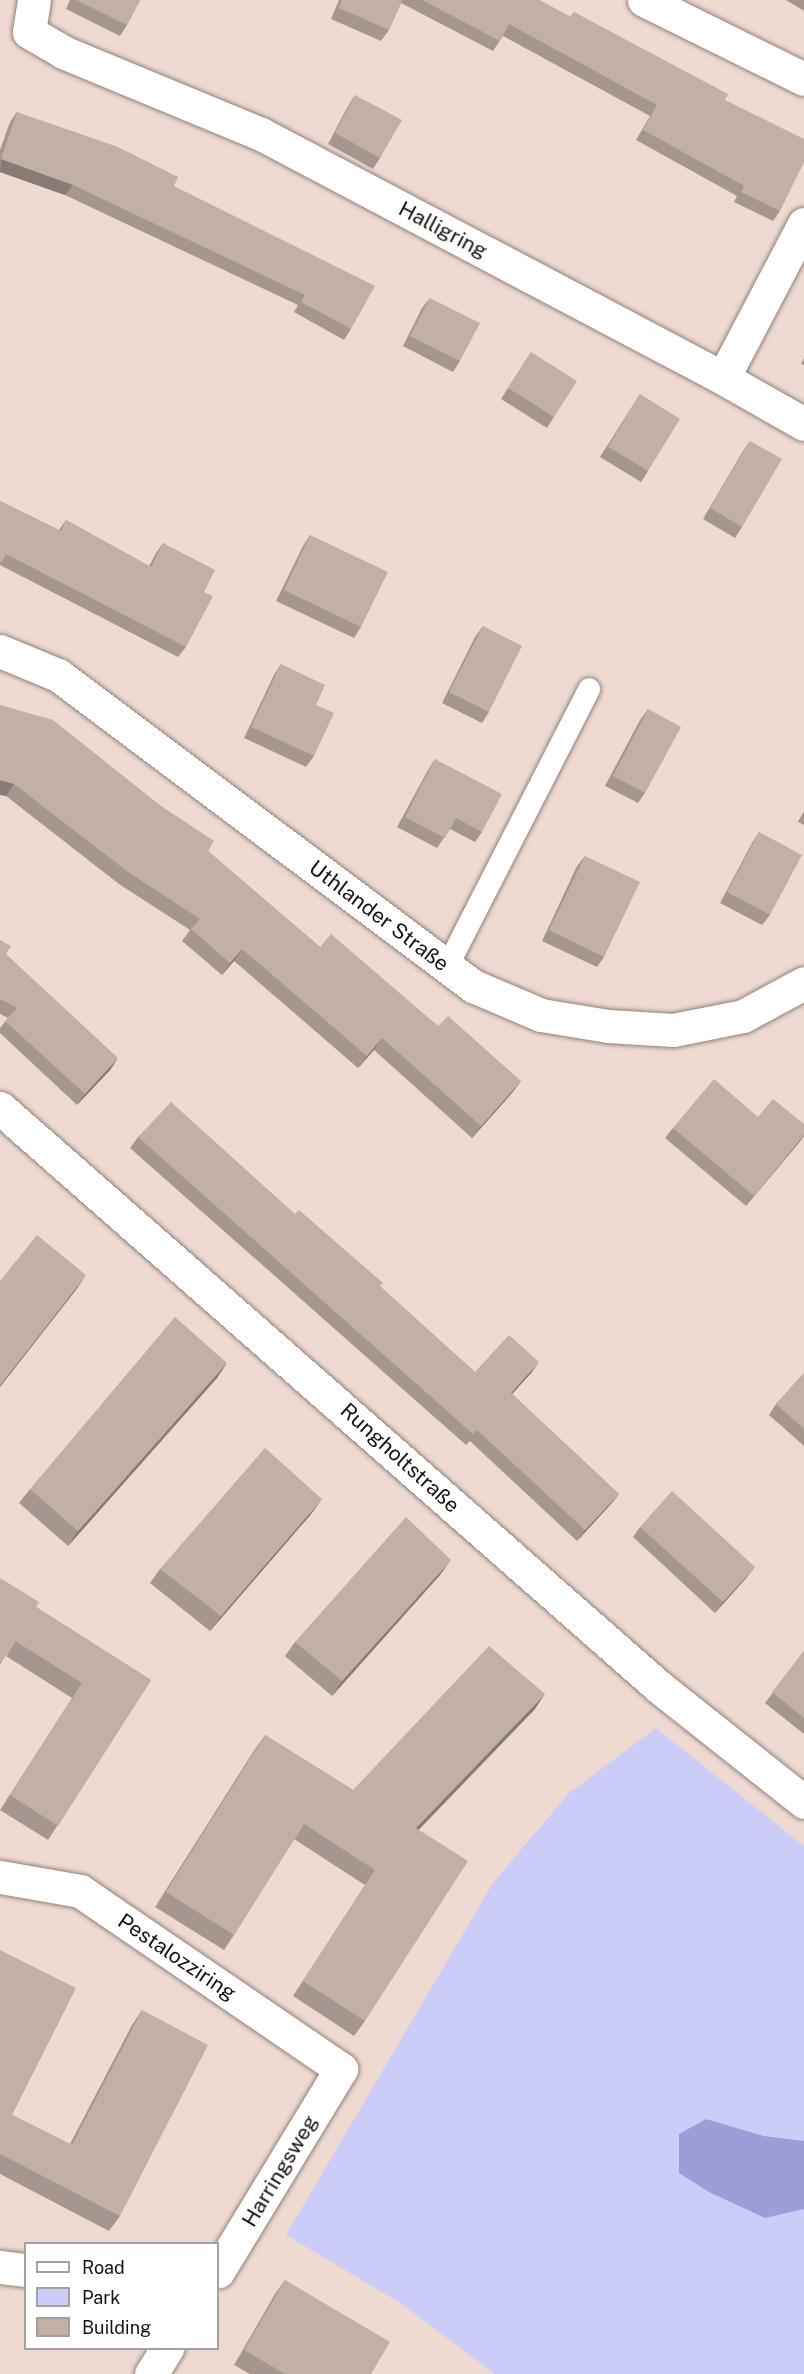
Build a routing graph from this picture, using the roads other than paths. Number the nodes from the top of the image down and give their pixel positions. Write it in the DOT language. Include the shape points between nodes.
graph roads {
  1 [pos="34,0"];
  2 [pos="644,0"];
  3 [pos="804,79"];
  4 [pos="804,224"];
  5 [pos="723,378"];
  6 [pos="804,424"];
  7 [pos="0,651"];
  8 [pos="589,689"];
  9 [pos="447,967"];
  10 [pos="804,983"];
  11 [pos="0,1108"];
  12 [pos="804,1802"];
  13 [pos="0,1877"];
  14 [pos="341,2069"];
  15 [pos="0,2267"];
  16 [pos="219,2269"];
  17 [pos="24,2270"];
  18 [pos="166,2350"];
  19 [pos="151,2374"];
  1 -- 5 [label="street, Halligring" via="29,32 63,52 261,134"];
  2 -- 3 [label="street"];
  4 -- 5 [label="street"];
  5 -- 6 [label="street"];
  7 -- 9 [label="street, Uthlander Straße" via="58,675"];
  8 -- 9 [label="lane"];
  9 -- 10 [label="street, Uthlander Straße" via="473,986 541,1015 608,1026 672,1030 743,1016"];
  11 -- 12 [label="street, Rungholtstraße" via="660,1688"];
  13 -- 14 [label="street, Pestalozziring" via="80,1891"];
  14 -- 16 [label="street, Harringsweg"];
  15 -- 17 [label="street"];
  18 -- 19 [label="street"];
}
